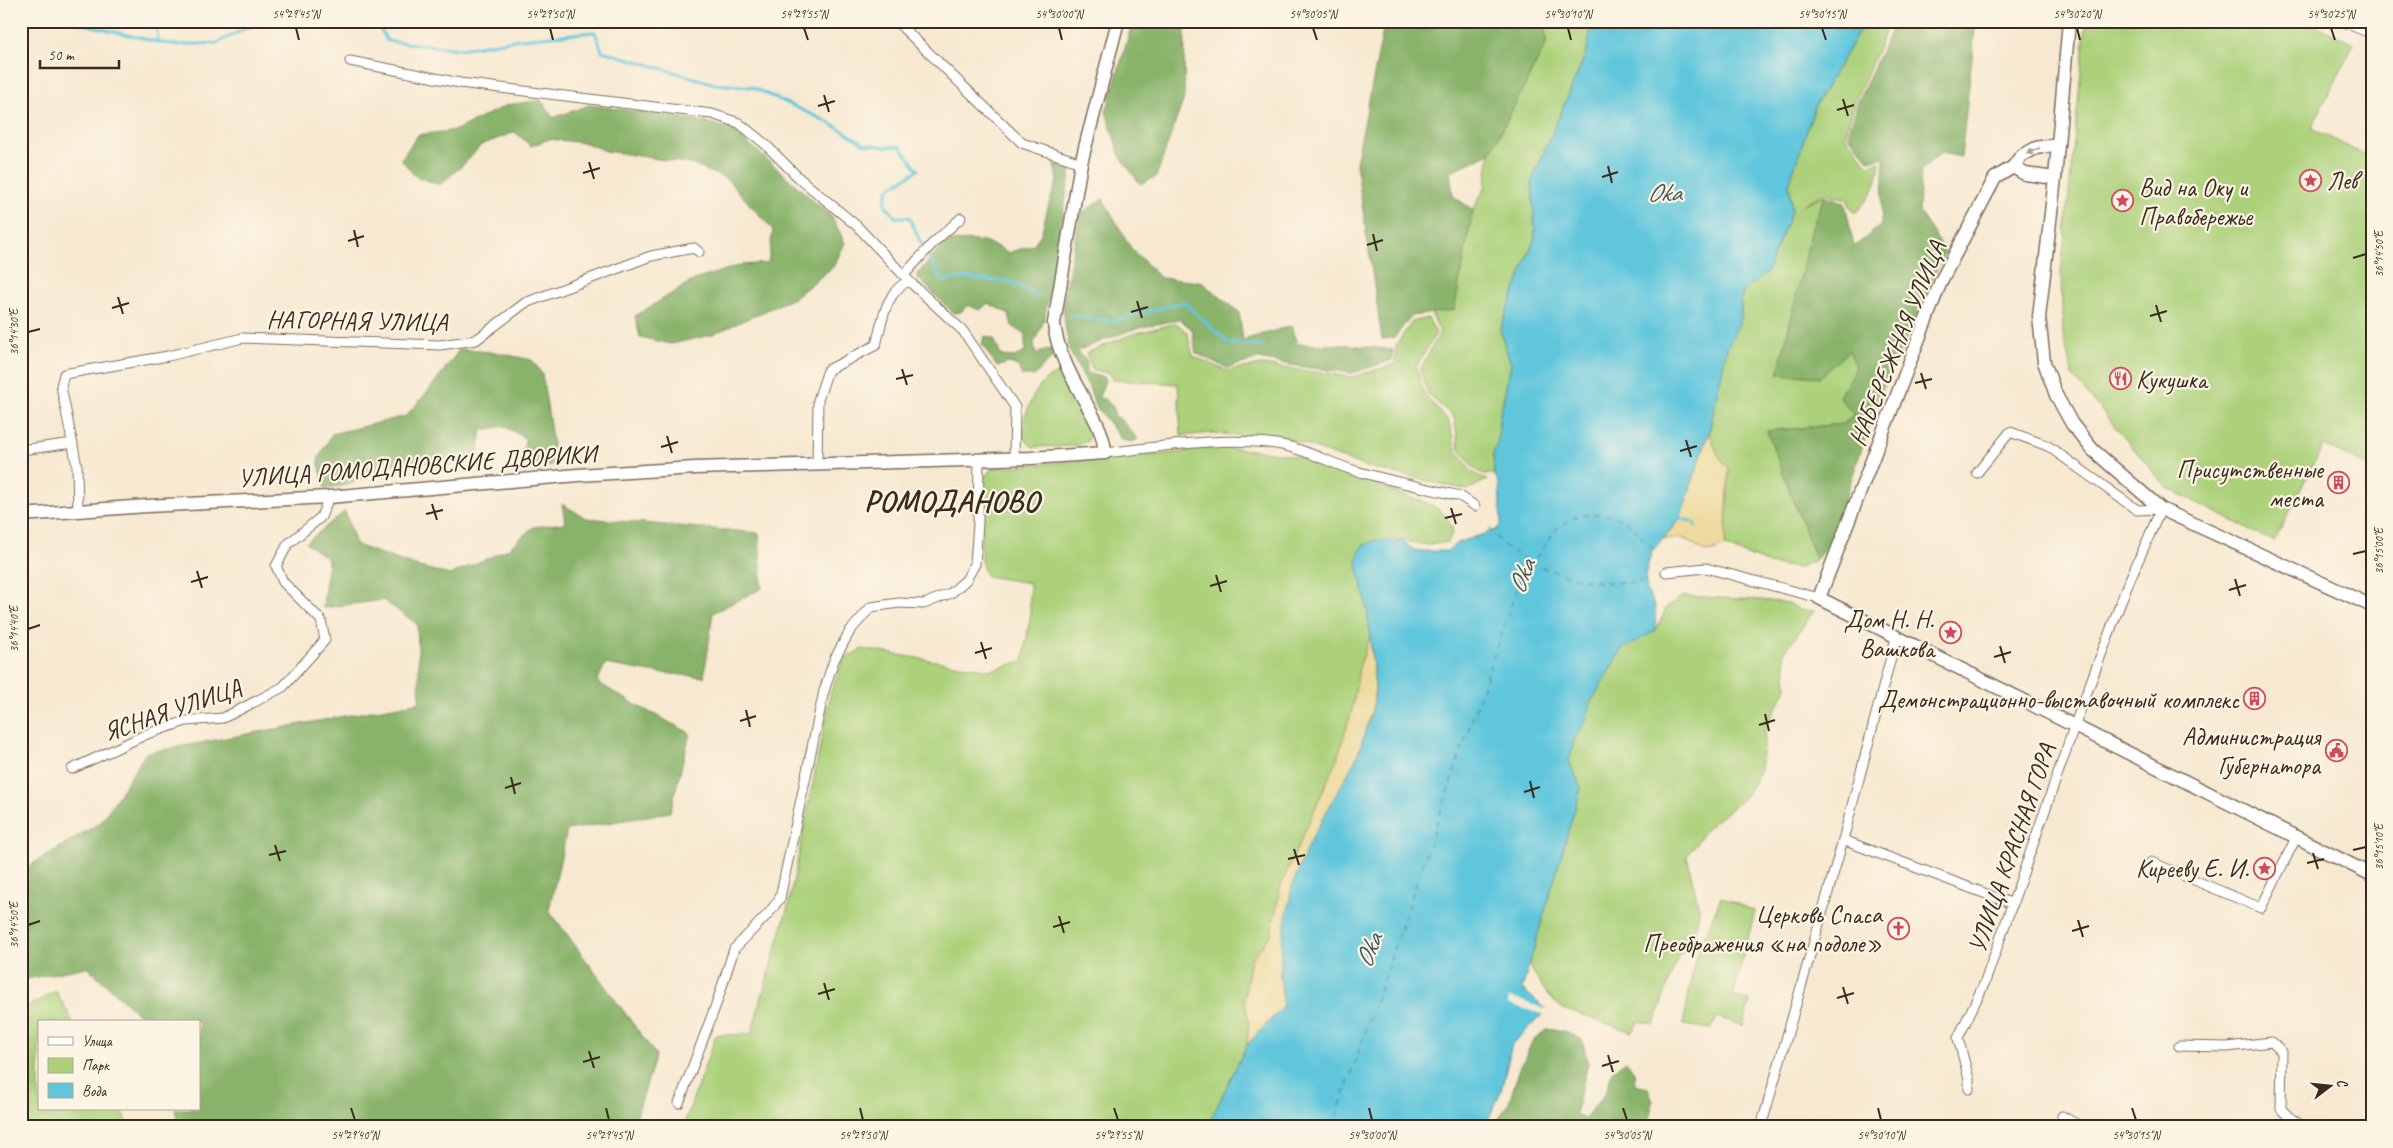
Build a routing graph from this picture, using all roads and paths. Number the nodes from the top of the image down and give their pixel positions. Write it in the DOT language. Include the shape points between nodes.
graph roads {
  1 [pos="896,21"];
  2 [pos="1118,21"];
  3 [pos="2069,21"];
  4 [pos="2341,21"];
  5 [pos="2372,34"];
  6 [pos="350,61"];
  7 [pos="2058,144"];
  8 [pos="1081,163"];
  9 [pos="2013,168"];
  10 [pos="2055,178"];
  11 [pos="961,218"];
  12 [pos="699,252"];
  13 [pos="906,278"];
  14 [pos="72,444"];
  15 [pos="21,450"];
  16 [pos="1105,452"];
  17 [pos="1014,458"];
  18 [pos="979,459"];
  19 [pos="817,464"];
  20 [pos="1977,473"];
  21 [pos="329,498"];
  22 [pos="1474,506"];
  23 [pos="2160,509"];
  24 [pos="78,511"];
  25 [pos="21,515"];
  26 [pos="1666,572"];
  27 [pos="1819,598"];
  28 [pos="2372,606"];
  29 [pos="1896,638"];
  30 [pos="2074,726"];
  31 [pos="72,769"];
  32 [pos="2296,838"];
  33 [pos="1843,840"];
  34 [pos="2151,862"];
  35 [pos="2372,875"];
  36 [pos="2013,904"];
  37 [pos="2179,1046"];
  38 [pos="1969,1089"];
  39 [pos="679,1102"];
  40 [pos="2062,1116"];
  41 [pos="1761,1127"];
  42 [pos="2082,1127"];
  43 [pos="2304,1127"];
  1 -- 8 [label="street" via="1022,143"];
  2 -- 8 [label="street"];
  3 -- 7 [label="street"];
  4 -- 5 [label="street"];
  6 -- 13 [label="street" via="460,83 712,114 739,123 857,226"];
  7 -- 9 [label="street, НАБЕРЕЖНАЯ УЛИЦА, one-way" via="2036,148 2021,156"];
  7 -- 10 [label="street"];
  8 -- 16 [label="street" via="1055,311 1055,332 1078,389 1098,425"];
  9 -- 10 [label="street" via="2026,174"];
  9 -- 27 [label="street, НАБЕРЕЖНАЯ УЛИЦА" via="1995,178 1941,282"];
  10 -- 23 [label="street" via="2039,317 2044,362 2056,395 2072,424 2093,450"];
  11 -- 13 [label="street" via="933,243"];
  12 -- 14 [label="street, НАГОРНАЯ УЛИЦА" via="694,248 650,256 525,303 476,340 440,345 243,338 168,356 64,374 61,386"];
  13 -- 17 [label="street" via="963,331 1015,407"];
  13 -- 19 [label="street" via="885,310 876,345 828,370 818,400"];
  14 -- 15 [label="street"];
  14 -- 24 [label="street, НАГОРНАЯ УЛИЦА" via="77,466"];
  16 -- 17 [label="street, УЛИЦА РОМОДАНОВСКИЕ ДВОРИКИ"];
  16 -- 22 [label="street" via="1202,441 1279,445 1355,471 1460,496"];
  17 -- 18 [label="street, УЛИЦА РОМОДАНОВСКИЕ ДВОРИКИ"];
  18 -- 19 [label="street, УЛИЦА РОМОДАНОВСКИЕ ДВОРИКИ"];
  18 -- 39 [label="street" via="975,564 966,580 951,593 924,604 871,607 850,631 834,660 824,691 780,898 734,949"];
  19 -- 21 [label="street, УЛИЦА РОМОДАНОВСКИЕ ДВОРИКИ" via="578,475"];
  20 -- 23 [label="street" via="2010,432 2048,446 2137,510"];
  21 -- 24 [label="street, УЛИЦА РОМОДАНОВСКИЕ ДВОРИКИ"];
  21 -- 31 [label="street, ЯСНАЯ УЛИЦА" via="321,517 288,544 276,566 283,582 320,620 325,640 312,657 283,687 223,718 186,721 147,734"];
  23 -- 28 [label="street"];
  23 -- 30 [label="street, УЛИЦА КРАСНАЯ ГОРА"];
  24 -- 25 [label="street, УЛИЦА РОМОДАНОВСКИЕ ДВОРИКИ"];
  26 -- 27 [label="street" via="1706,568"];
  27 -- 29 [label="street"];
  29 -- 30 [label="street"];
  29 -- 33 [label="street"];
  30 -- 32 [label="street"];
  30 -- 36 [label="street, УЛИЦА КРАСНАЯ ГОРА"];
  32 -- 34 [label="street" via="2262,908"];
  32 -- 35 [label="street"];
  33 -- 36 [label="street"];
  33 -- 41 [label="street"];
  36 -- 38 [label="street, УЛИЦА КРАСНАЯ ГОРА" via="1985,982 1958,1038"];
  37 -- 43 [label="street" via="2227,1047 2272,1042 2282,1052 2281,1109"];
  40 -- 42 [label="street"];
}
